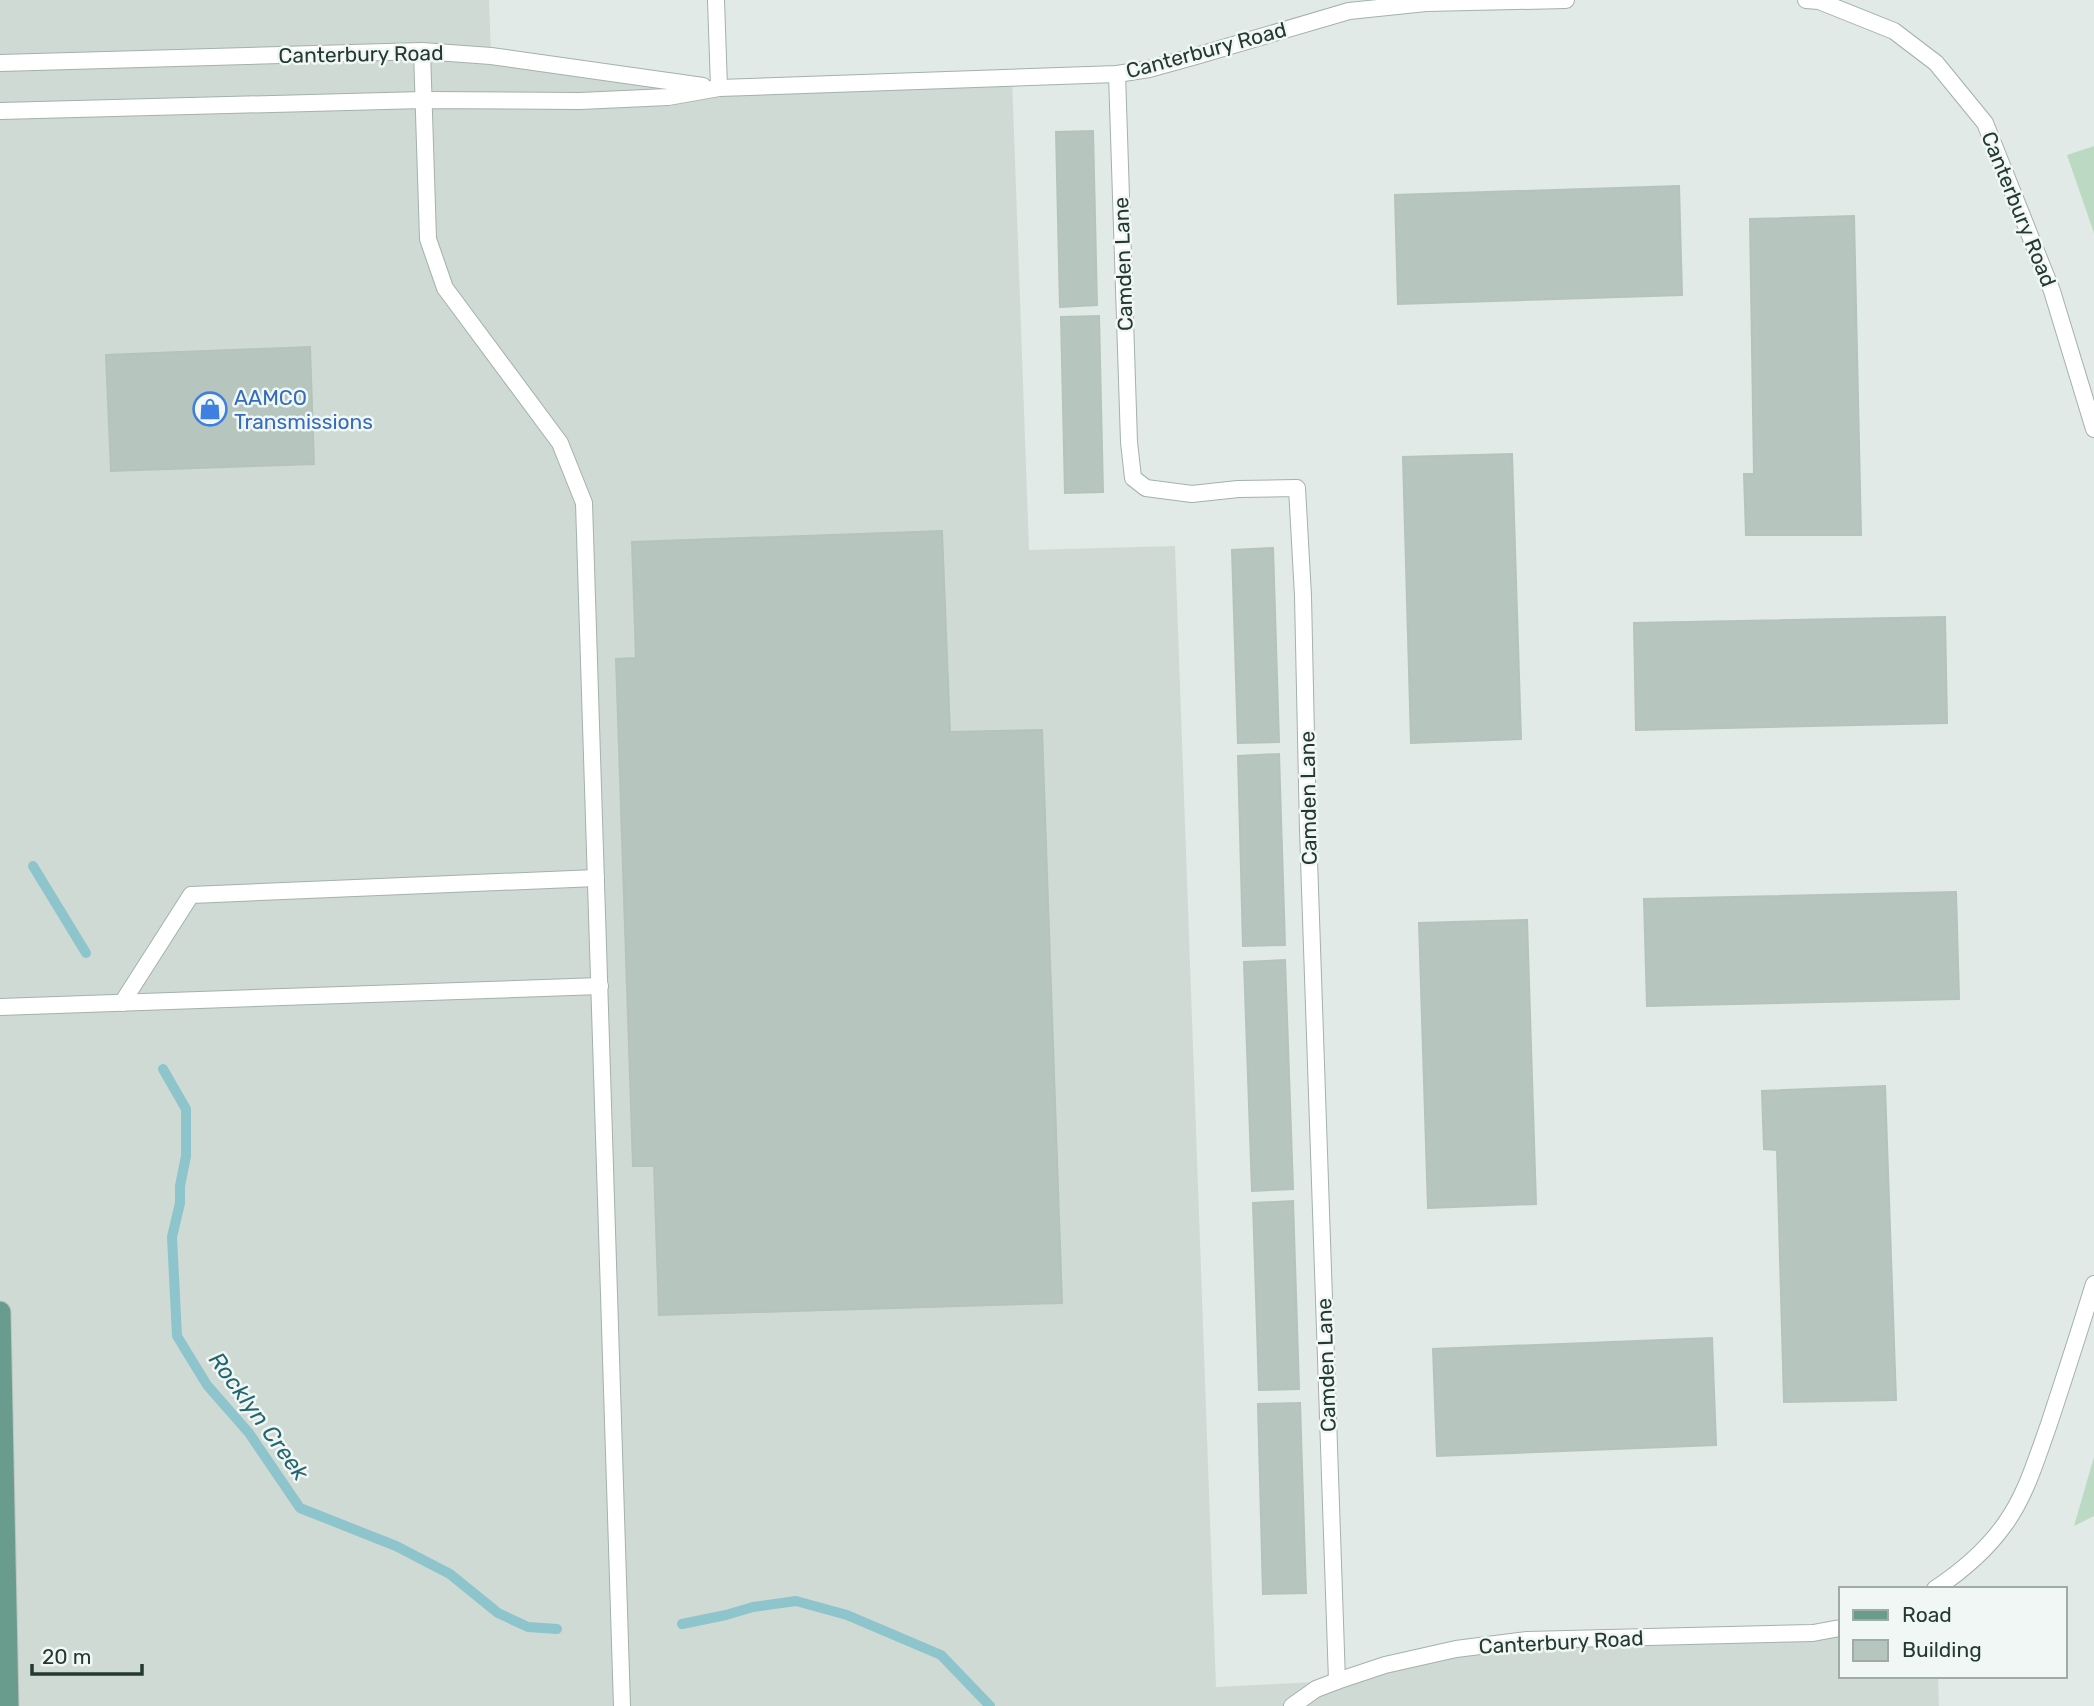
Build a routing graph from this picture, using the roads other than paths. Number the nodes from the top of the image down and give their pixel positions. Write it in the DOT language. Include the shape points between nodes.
graph roads {
  1 [pos="716,0"];
  2 [pos="1566,0"];
  3 [pos="1806,0"];
  4 [pos="1426,2"];
  5 [pos="422,51"];
  6 [pos="0,63"];
  7 [pos="1117,74"];
  8 [pos="719,88"];
  9 [pos="424,100"];
  10 [pos="0,111"];
  11 [pos="2094,429"];
  12 [pos="596,878"];
  13 [pos="600,986"];
  14 [pos="122,1003"];
  15 [pos="0,1007"];
  16 [pos="2094,1284"];
  17 [pos="0,1312"];
  18 [pos="1938,1587"];
  19 [pos="1839,1628"];
  20 [pos="1337,1681"];
  21 [pos="8,1706"];
  22 [pos="622,1706"];
  23 [pos="1292,1706"];
  1 -- 8 [label="lane"];
  2 -- 4 [label="lane, Canterbury Road"];
  3 -- 11 [label="lane, Canterbury Road" via="1894,31 1937,63 1985,123 2052,291"];
  4 -- 7 [label="lane, Canterbury Road" via="1349,10 1149,69"];
  5 -- 6 [label="lane, Canterbury Road"];
  5 -- 8 [label="lane, Canterbury Road" via="491,56"];
  5 -- 9 [label="lane"];
  7 -- 8 [label="lane, Canterbury Road"];
  7 -- 20 [label="lane, Camden Lane" via="1133,478 1146,488 1192,494 1297,488"];
  8 -- 9 [label="lane, Canterbury Road" via="631,100"];
  9 -- 10 [label="lane, Canterbury Road"];
  9 -- 12 [label="lane" via="428,239 445,288 560,443 584,503"];
  12 -- 13 [label="lane"];
  12 -- 14 [label="lane" via="191,895"];
  13 -- 14 [label="lane"];
  13 -- 22 [label="lane"];
  14 -- 15 [label="lane"];
  16 -- 18 [label="lane" via="2023,1494 1983,1550"];
  17 -- 21 [label="main road"];
  19 -- 20 [label="lane, Canterbury Road" via="1813,1633 1527,1640 1456,1649"];
  20 -- 23 [label="lane, Canterbury Road"];
}
